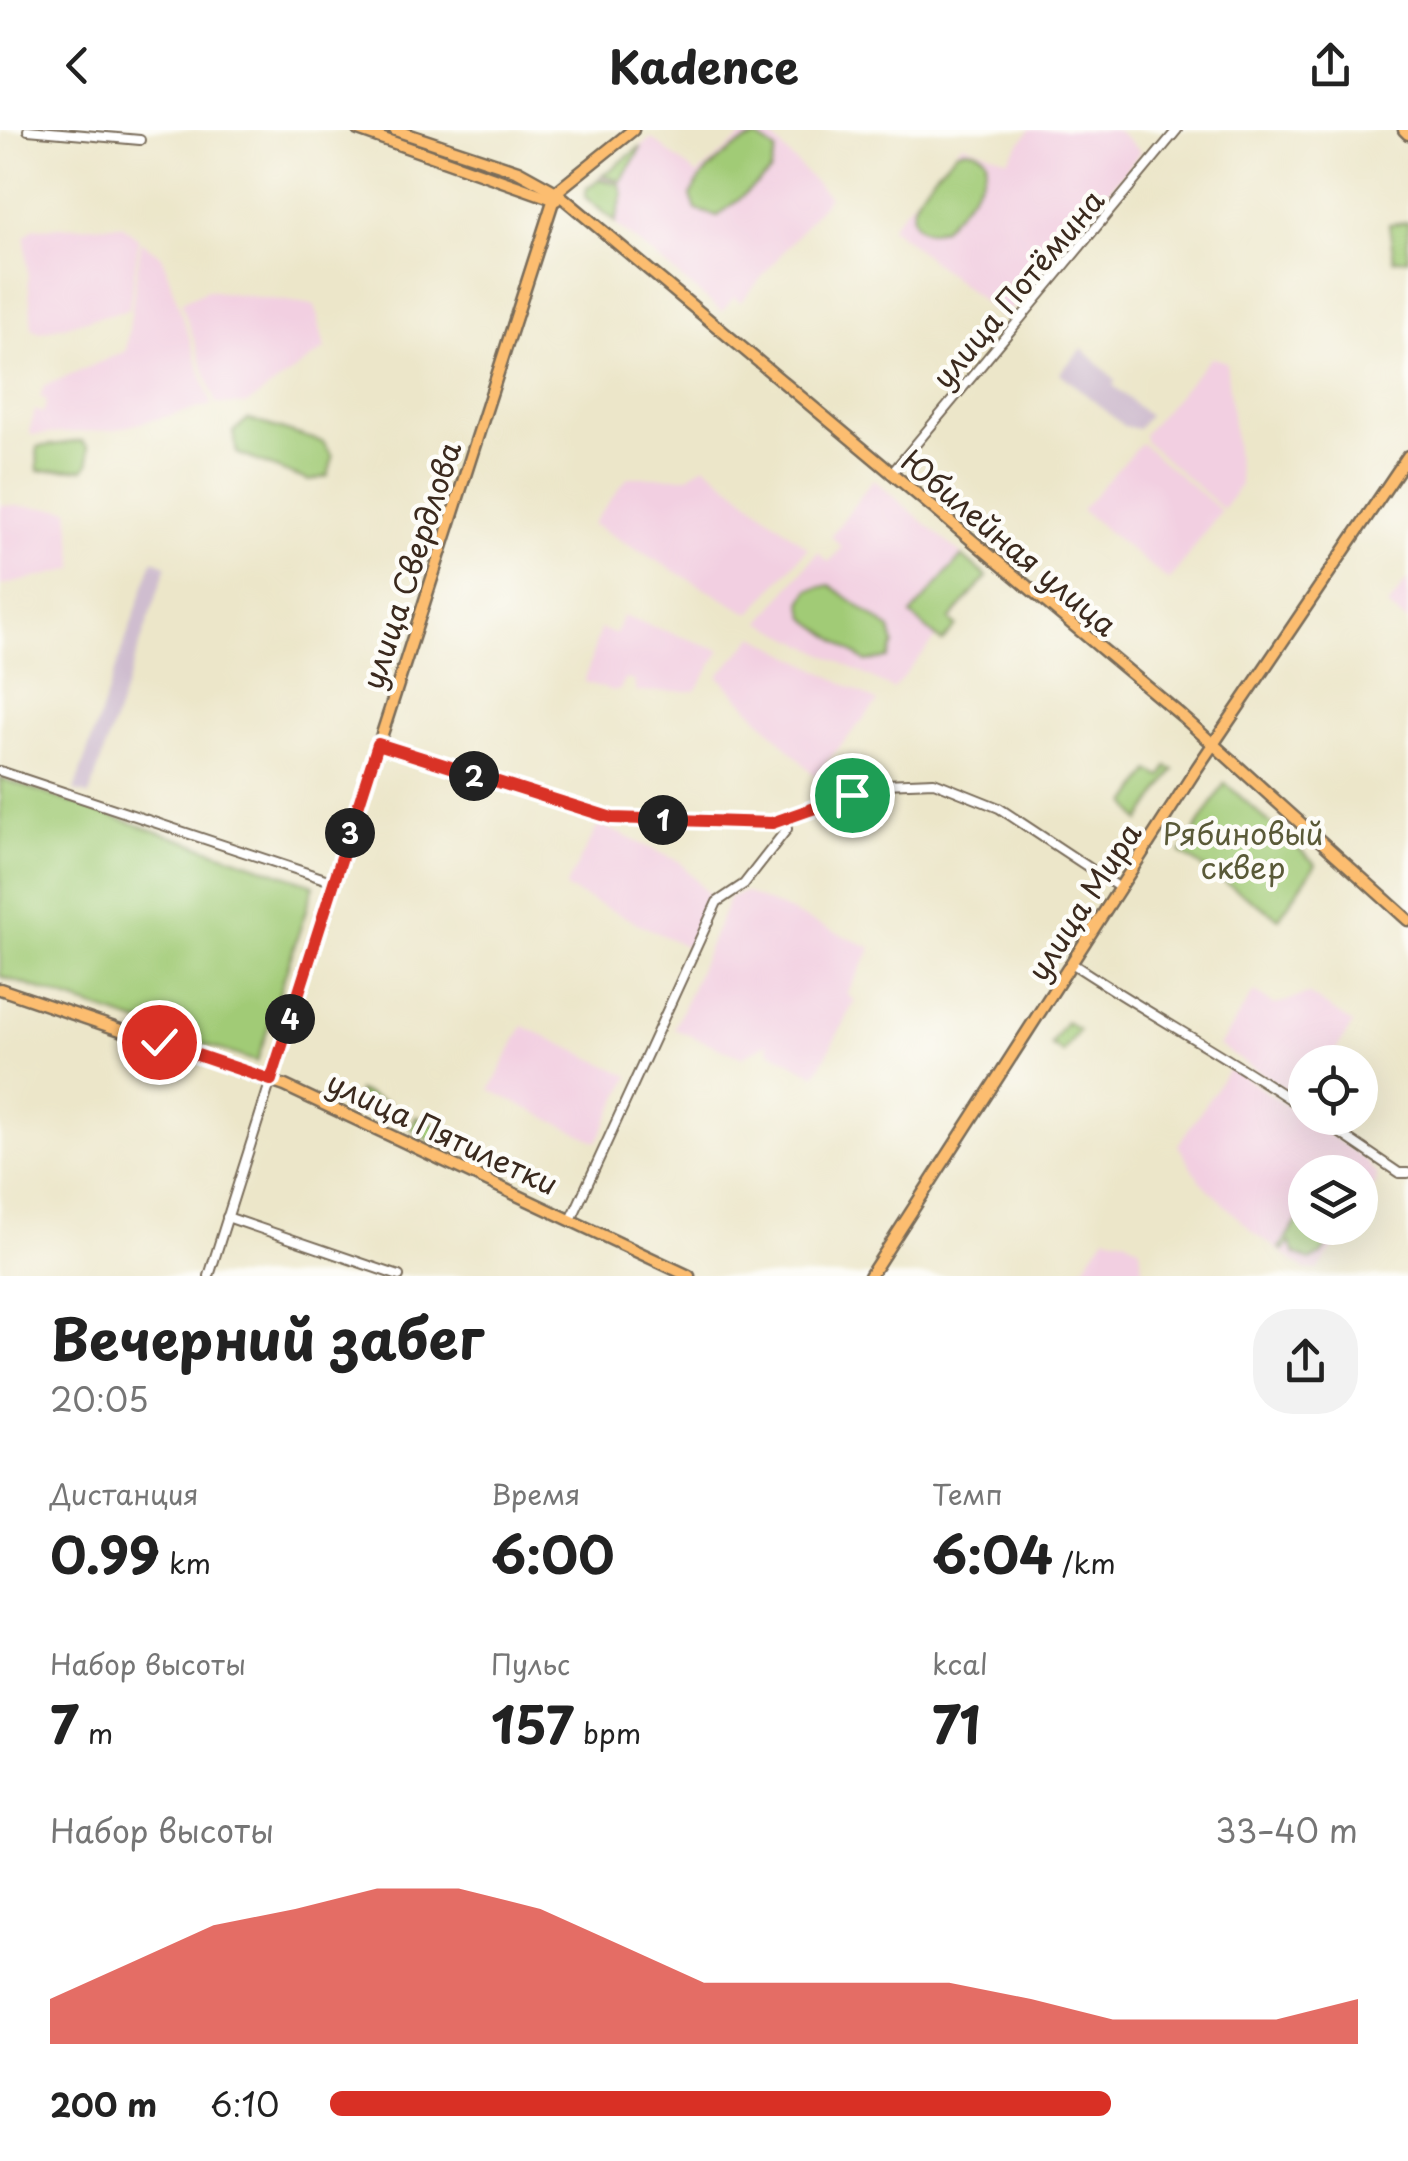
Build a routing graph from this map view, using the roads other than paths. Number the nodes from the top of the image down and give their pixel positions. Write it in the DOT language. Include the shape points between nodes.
graph roads {
  1 [pos="28,130"];
  2 [pos="358,130"];
  3 [pos="395,130"];
  4 [pos="633,130"];
  5 [pos="1177,130"];
  6 [pos="140,140"];
  7 [pos="555,196"];
  8 [pos="1408,456"];
  9 [pos="891,474"];
  10 [pos="378,744"];
  11 [pos="1214,744"];
  12 [pos="0,771"];
  13 [pos="784,822"];
  14 [pos="334,882"];
  15 [pos="1122,889"];
  16 [pos="1408,920"];
  17 [pos="1073,964"];
  18 [pos="0,989"];
  19 [pos="271,1080"];
  20 [pos="1288,1097"];
  21 [pos="1344,1135"];
  22 [pos="1408,1173"];
  23 [pos="227,1217"];
  24 [pos="571,1220"];
  25 [pos="375,1272"];
  26 [pos="873,1275"];
  27 [pos="208,1276"];
  28 [pos="399,1276"];
  29 [pos="689,1276"];
  1 -- 6 [label="street"];
  2 -- 7 [label="main road, Юбилейная улица"];
  3 -- 7 [label="main road, Юбилейная улица" via="518,171"];
  4 -- 7 [label="main road"];
  5 -- 9 [label="street, улица Потёмина"];
  7 -- 9 [label="main road, Юбилейная улица"];
  7 -- 10 [label="main road, улица Свердлова"];
  8 -- 11 [label="main road, улица Мира"];
  9 -- 11 [label="main road, Юбилейная улица"];
  10 -- 13 [label="street" via="612,818"];
  10 -- 14 [label="main road, улица Свердлова"];
  11 -- 15 [label="main road, улица Мира"];
  11 -- 16 [label="main road, Юбилейная улица"];
  12 -- 14 [label="street"];
  13 -- 15 [label="street" via="884,784 934,782 999,808"];
  13 -- 24 [label="street" via="787,829 751,876 717,902"];
  14 -- 19 [label="main road, улица Свердлова"];
  15 -- 17 [label="main road, улица Мира"];
  17 -- 20 [label="street"];
  17 -- 26 [label="main road, улица Мира"];
  18 -- 19 [label="main road, улица Пятилетки"];
  19 -- 23 [label="street, улица Свердлова"];
  19 -- 24 [label="main road, улица Пятилетки"];
  21 -- 22 [label="street"];
  23 -- 25 [label="street"];
  23 -- 27 [label="street, улица Свердлова"];
  24 -- 29 [label="main road, улица Пятилетки"];
  25 -- 28 [label="street"];
}
